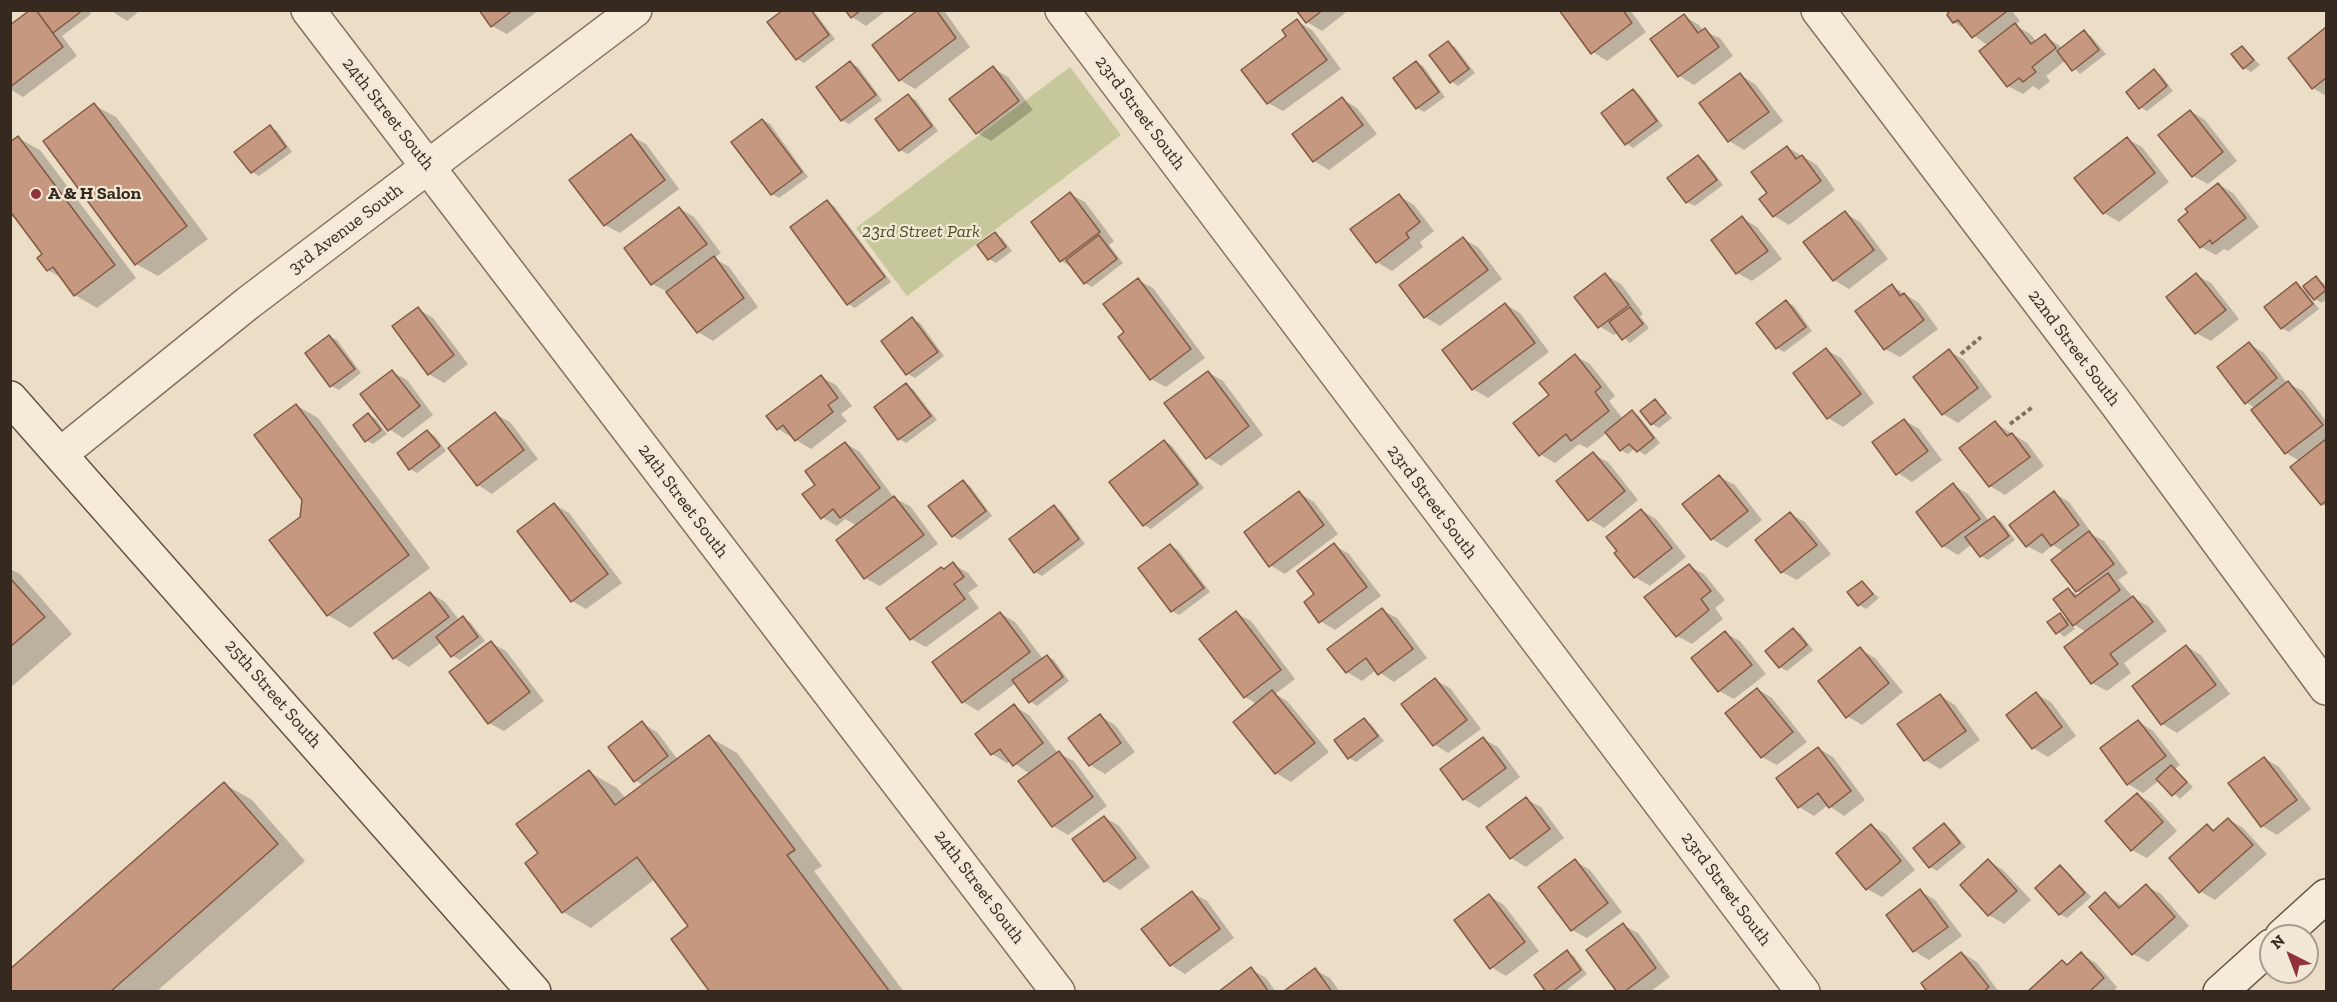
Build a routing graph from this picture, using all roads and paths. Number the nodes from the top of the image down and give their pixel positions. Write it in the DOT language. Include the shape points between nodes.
graph roads {
  1 [pos="308,10"];
  2 [pos="635,10"];
  3 [pos="1062,10"];
  4 [pos="1818,10"];
  5 [pos="429,167"];
  6 [pos="1981,337"];
  7 [pos="1961,354"];
  8 [pos="10,398"];
  9 [pos="2034,406"];
  10 [pos="2010,424"];
  11 [pos="62,453"];
  12 [pos="2326,688"];
  13 [pos="2326,896"];
  14 [pos="2295,924"];
  15 [pos="2259,957"];
  16 [pos="534,992"];
  17 [pos="1058,992"];
  18 [pos="1803,992"];
  19 [pos="2220,992"];
  1 -- 5 [label="street, 24th Street South"];
  2 -- 5 [label="street, 3rd Avenue South"];
  3 -- 18 [label="street, 23rd Street South"];
  4 -- 12 [label="street, 22nd Street South"];
  5 -- 11 [label="street, 3rd Avenue South" via="248,303"];
  5 -- 17 [label="street, 24th Street South"];
  6 -- 7 [label="path"];
  8 -- 11 [label="street, 25th Street South"];
  9 -- 10 [label="path"];
  11 -- 16 [label="street, 25th Street South"];
  13 -- 14 [label="street"];
  15 -- 19 [label="street"];
}
